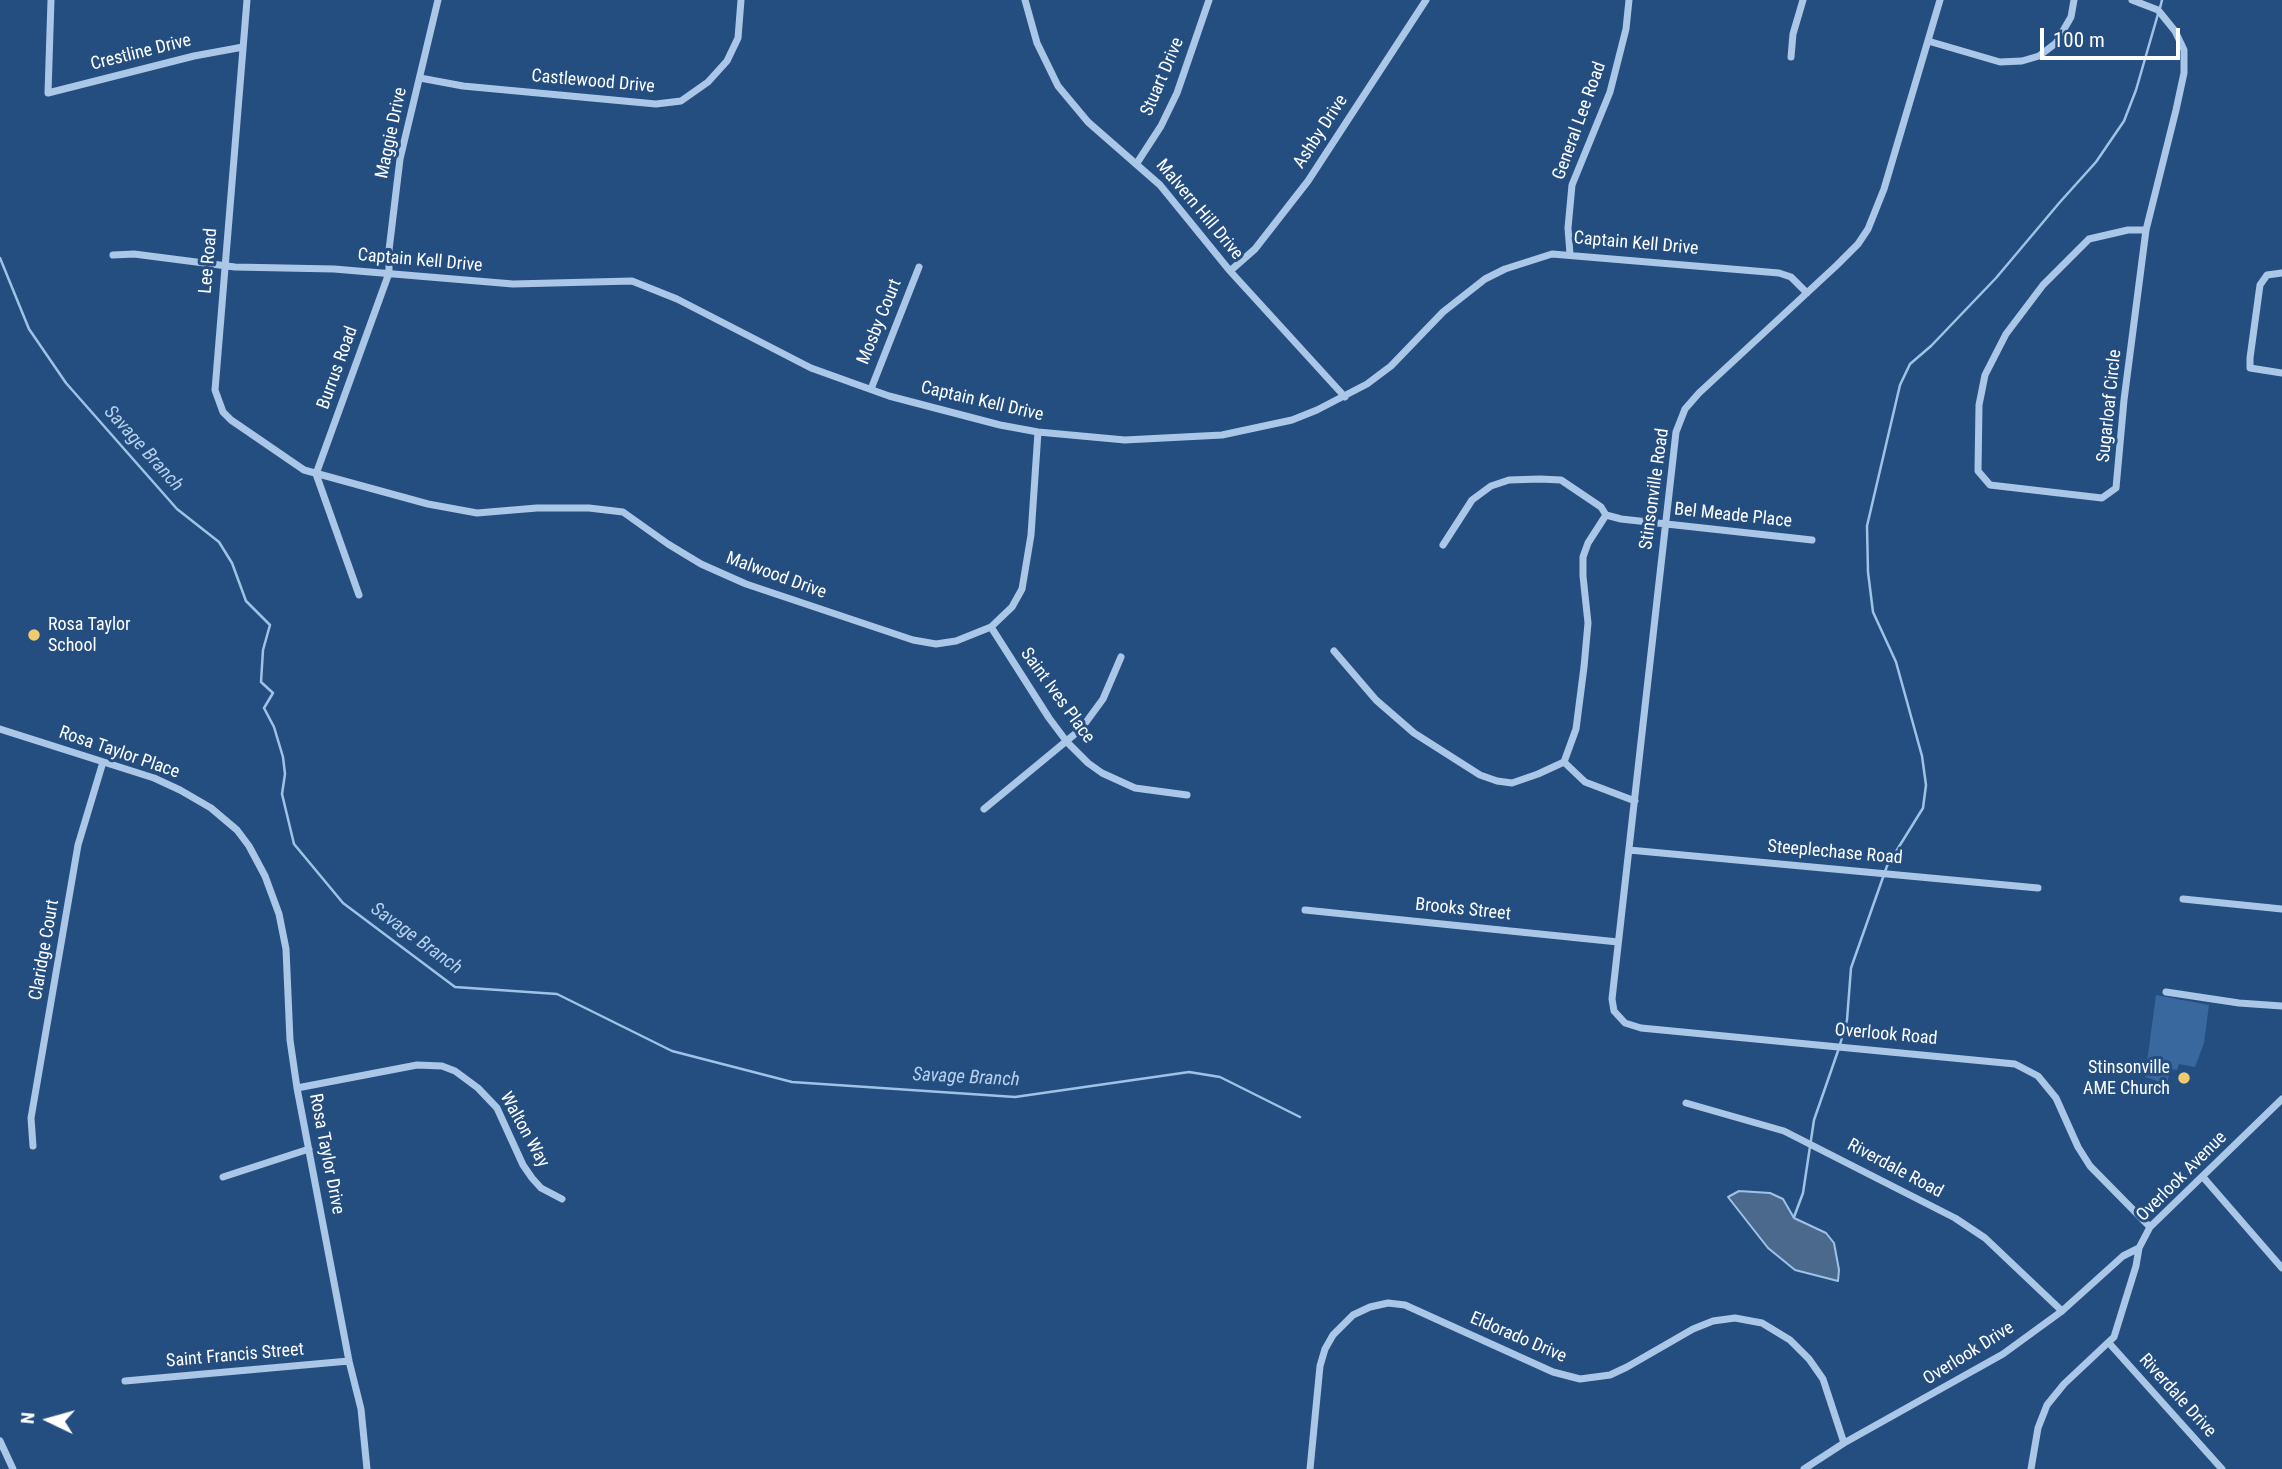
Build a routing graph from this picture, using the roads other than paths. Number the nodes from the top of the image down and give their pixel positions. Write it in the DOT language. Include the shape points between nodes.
graph roads {
  1 [pos="51,0"];
  2 [pos="247,0"];
  3 [pos="438,0"];
  4 [pos="741,0"];
  5 [pos="1025,0"];
  6 [pos="1209,0"];
  7 [pos="1426,0"];
  8 [pos="1629,0"];
  9 [pos="1803,0"];
  10 [pos="1940,0"];
  11 [pos="2074,0"];
  12 [pos="2132,0"];
  13 [pos="1928,41"];
  14 [pos="243,47"];
  15 [pos="1791,57"];
  16 [pos="420,78"];
  17 [pos="1137,163"];
  18 [pos="2146,230"];
  19 [pos="1570,254"];
  20 [pos="113,255"];
  21 [pos="225,266"];
  22 [pos="919,267"];
  23 [pos="1230,271"];
  24 [pos="389,273"];
  25 [pos="2282,273"];
  26 [pos="1807,293"];
  27 [pos="2282,373"];
  28 [pos="871,389"];
  29 [pos="1345,397"];
  30 [pos="1038,432"];
  31 [pos="316,474"];
  32 [pos="1606,515"];
  33 [pos="1666,525"];
  34 [pos="1812,540"];
  35 [pos="1443,545"];
  36 [pos="359,595"];
  37 [pos="990,627"];
  38 [pos="1334,651"];
  39 [pos="1121,657"];
  40 [pos="0,730"];
  41 [pos="1067,742"];
  42 [pos="103,762"];
  43 [pos="1564,762"];
  44 [pos="1187,795"];
  45 [pos="1635,801"];
  46 [pos="984,809"];
  47 [pos="250,849"];
  48 [pos="1629,850"];
  49 [pos="2038,888"];
  50 [pos="2183,899"];
  51 [pos="1305,909"];
  52 [pos="2282,909"];
  53 [pos="1618,943"];
  54 [pos="2165,992"];
  55 [pos="2282,1006"];
  56 [pos="297,1088"];
  57 [pos="2282,1099"];
  58 [pos="1686,1103"];
  59 [pos="33,1146"];
  60 [pos="309,1149"];
  61 [pos="223,1177"];
  62 [pos="2203,1177"];
  63 [pos="562,1199"];
  64 [pos="2150,1227"];
  65 [pos="2138,1248"];
  66 [pos="2282,1268"];
  67 [pos="2062,1311"];
  68 [pos="2109,1343"];
  69 [pos="349,1361"];
  70 [pos="124,1381"];
  71 [pos="0,1441"];
  72 [pos="1844,1443"];
  73 [pos="13,1469"];
  74 [pos="367,1469"];
  75 [pos="1310,1469"];
  76 [pos="1804,1469"];
  77 [pos="2031,1469"];
  78 [pos="2222,1469"];
  1 -- 14 [label="street, Crestline Drive" via="48,93"];
  2 -- 14 [label="street, Lee Road"];
  3 -- 16 [label="street, Maggie Drive"];
  4 -- 16 [label="street, Castlewood Drive" via="738,38 727,61 681,101 656,104"];
  5 -- 17 [label="street, Malvern Hill Drive" via="1037,43 1058,86 1088,122"];
  6 -- 17 [label="street, Stuart Drive" via="1177,93"];
  7 -- 23 [label="street, Ashby Drive" via="1308,181 1255,249"];
  8 -- 19 [label="street, General Lee Road" via="1610,92 1572,185"];
  9 -- 15 [label="street"];
  10 -- 13 [label="street, Stinsonville Road"];
  11 -- 13 [label="street" via="2056,43 2039,56 2022,61 2000,62"];
  12 -- 18 [label="street, Sugarloaf Circle" via="2158,10 2184,50 2184,73"];
  13 -- 26 [label="street, Stinsonville Road" via="1868,229"];
  14 -- 21 [label="street, Lee Road"];
  16 -- 24 [label="street, Maggie Drive" via="400,159"];
  17 -- 23 [label="street, Malvern Hill Drive"];
  18 -- 18 [label="street, Sugarloaf Circle" via="2116,488 2102,498 1990,485 1978,471 1979,405 1985,375 2006,334 2043,285 2089,239"];
  19 -- 26 [label="street, Captain Kell Drive" via="1779,273 1791,277"];
  19 -- 29 [label="street, Captain Kell Drive" via="1527,260 1485,279 1443,312 1391,366"];
  20 -- 21 [label="street, Captain Kell Drive"];
  21 -- 24 [label="street, Captain Kell Drive"];
  21 -- 31 [label="street, Lee Road" via="215,373 223,412"];
  22 -- 28 [label="street, Mosby Court"];
  23 -- 29 [label="street, Malvern Hill Drive"];
  24 -- 28 [label="street, Captain Kell Drive" via="513,285 632,281 811,368"];
  24 -- 31 [label="street, Burrus Road"];
  25 -- 27 [label="street" via="2267,275 2260,285 2249,358 2250,368"];
  26 -- 33 [label="street, Stinsonville Road" via="1685,409 1676,432"];
  28 -- 30 [label="street, Captain Kell Drive" via="964,417"];
  29 -- 30 [label="street, Captain Kell Drive" via="1292,420 1222,435 1125,440"];
  30 -- 37 [label="street, Malwood Drive" via="1022,589 1012,607"];
  31 -- 36 [label="street"];
  31 -- 37 [label="street, Malwood Drive" via="477,513 537,508 623,512 701,564 746,584 912,640 956,641"];
  32 -- 33 [label="street, Bel Meade Place"];
  32 -- 35 [label="street" via="1561,480 1509,480 1490,486 1472,500"];
  32 -- 43 [label="street" via="1583,557 1586,645 1576,729"];
  33 -- 34 [label="street, Bel Meade Place"];
  33 -- 45 [label="street, Stinsonville Road"];
  37 -- 41 [label="street, Saint Ives Place"];
  38 -- 43 [label="street" via="1376,700 1414,733 1480,775 1513,783"];
  39 -- 41 [label="street" via="1103,699"];
  40 -- 42 [label="street, Rosa Taylor Place"];
  41 -- 44 [label="street, Saint Ives Place" via="1102,773 1135,788"];
  41 -- 46 [label="street"];
  42 -- 47 [label="street, Rosa Taylor Place" via="191,796 237,830"];
  42 -- 59 [label="street, Claridge Court" via="78,845 32,1118"];
  43 -- 45 [label="street" via="1585,782"];
  45 -- 48 [label="street, Stinsonville Road"];
  47 -- 56 [label="street, Rosa Taylor Drive" via="279,914 286,949"];
  48 -- 49 [label="street, Steeplechase Road"];
  48 -- 53 [label="street, Stinsonville Road"];
  50 -- 52 [label="street"];
  51 -- 53 [label="street, Brooks Street"];
  53 -- 64 [label="street, Overlook Road" via="1614,1011 1632,1027 2015,1064 2038,1076 2056,1098 2091,1166"];
  54 -- 55 [label="street"];
  56 -- 60 [label="street, Rosa Taylor Drive"];
  56 -- 63 [label="street, Walton Way" via="417,1065 455,1071 497,1108 532,1178"];
  57 -- 62 [label="street, Overlook Avenue"];
  58 -- 67 [label="street, Riverdale Road" via="1784,1131 1955,1218 1985,1238"];
  60 -- 61 [label="street"];
  60 -- 69 [label="street, Rosa Taylor Drive"];
  62 -- 64 [label="street, Overlook Avenue"];
  62 -- 66 [label="street"];
  64 -- 65 [label="street, Overlook Avenue"];
  65 -- 67 [label="street, Overlook Drive"];
  65 -- 68 [label="street, Overlook Avenue"];
  67 -- 72 [label="street, Overlook Drive" via="1981,1367"];
  68 -- 77 [label="street, Overlook Avenue" via="2047,1405"];
  68 -- 78 [label="street, Riverdale Drive"];
  69 -- 70 [label="street, Saint Francis Street"];
  69 -- 74 [label="street, Rosa Taylor Drive"];
  71 -- 73 [label="street"];
  72 -- 75 [label="street, Eldorado Drive" via="1830,1396 1816,1369 1790,1340 1762,1323 1735,1318 1713,1321 1628,1367 1580,1378 1553,1372 1405,1305 1388,1303 1353,1315 1325,1349"];
  72 -- 76 [label="street, Overlook Drive"];
}
